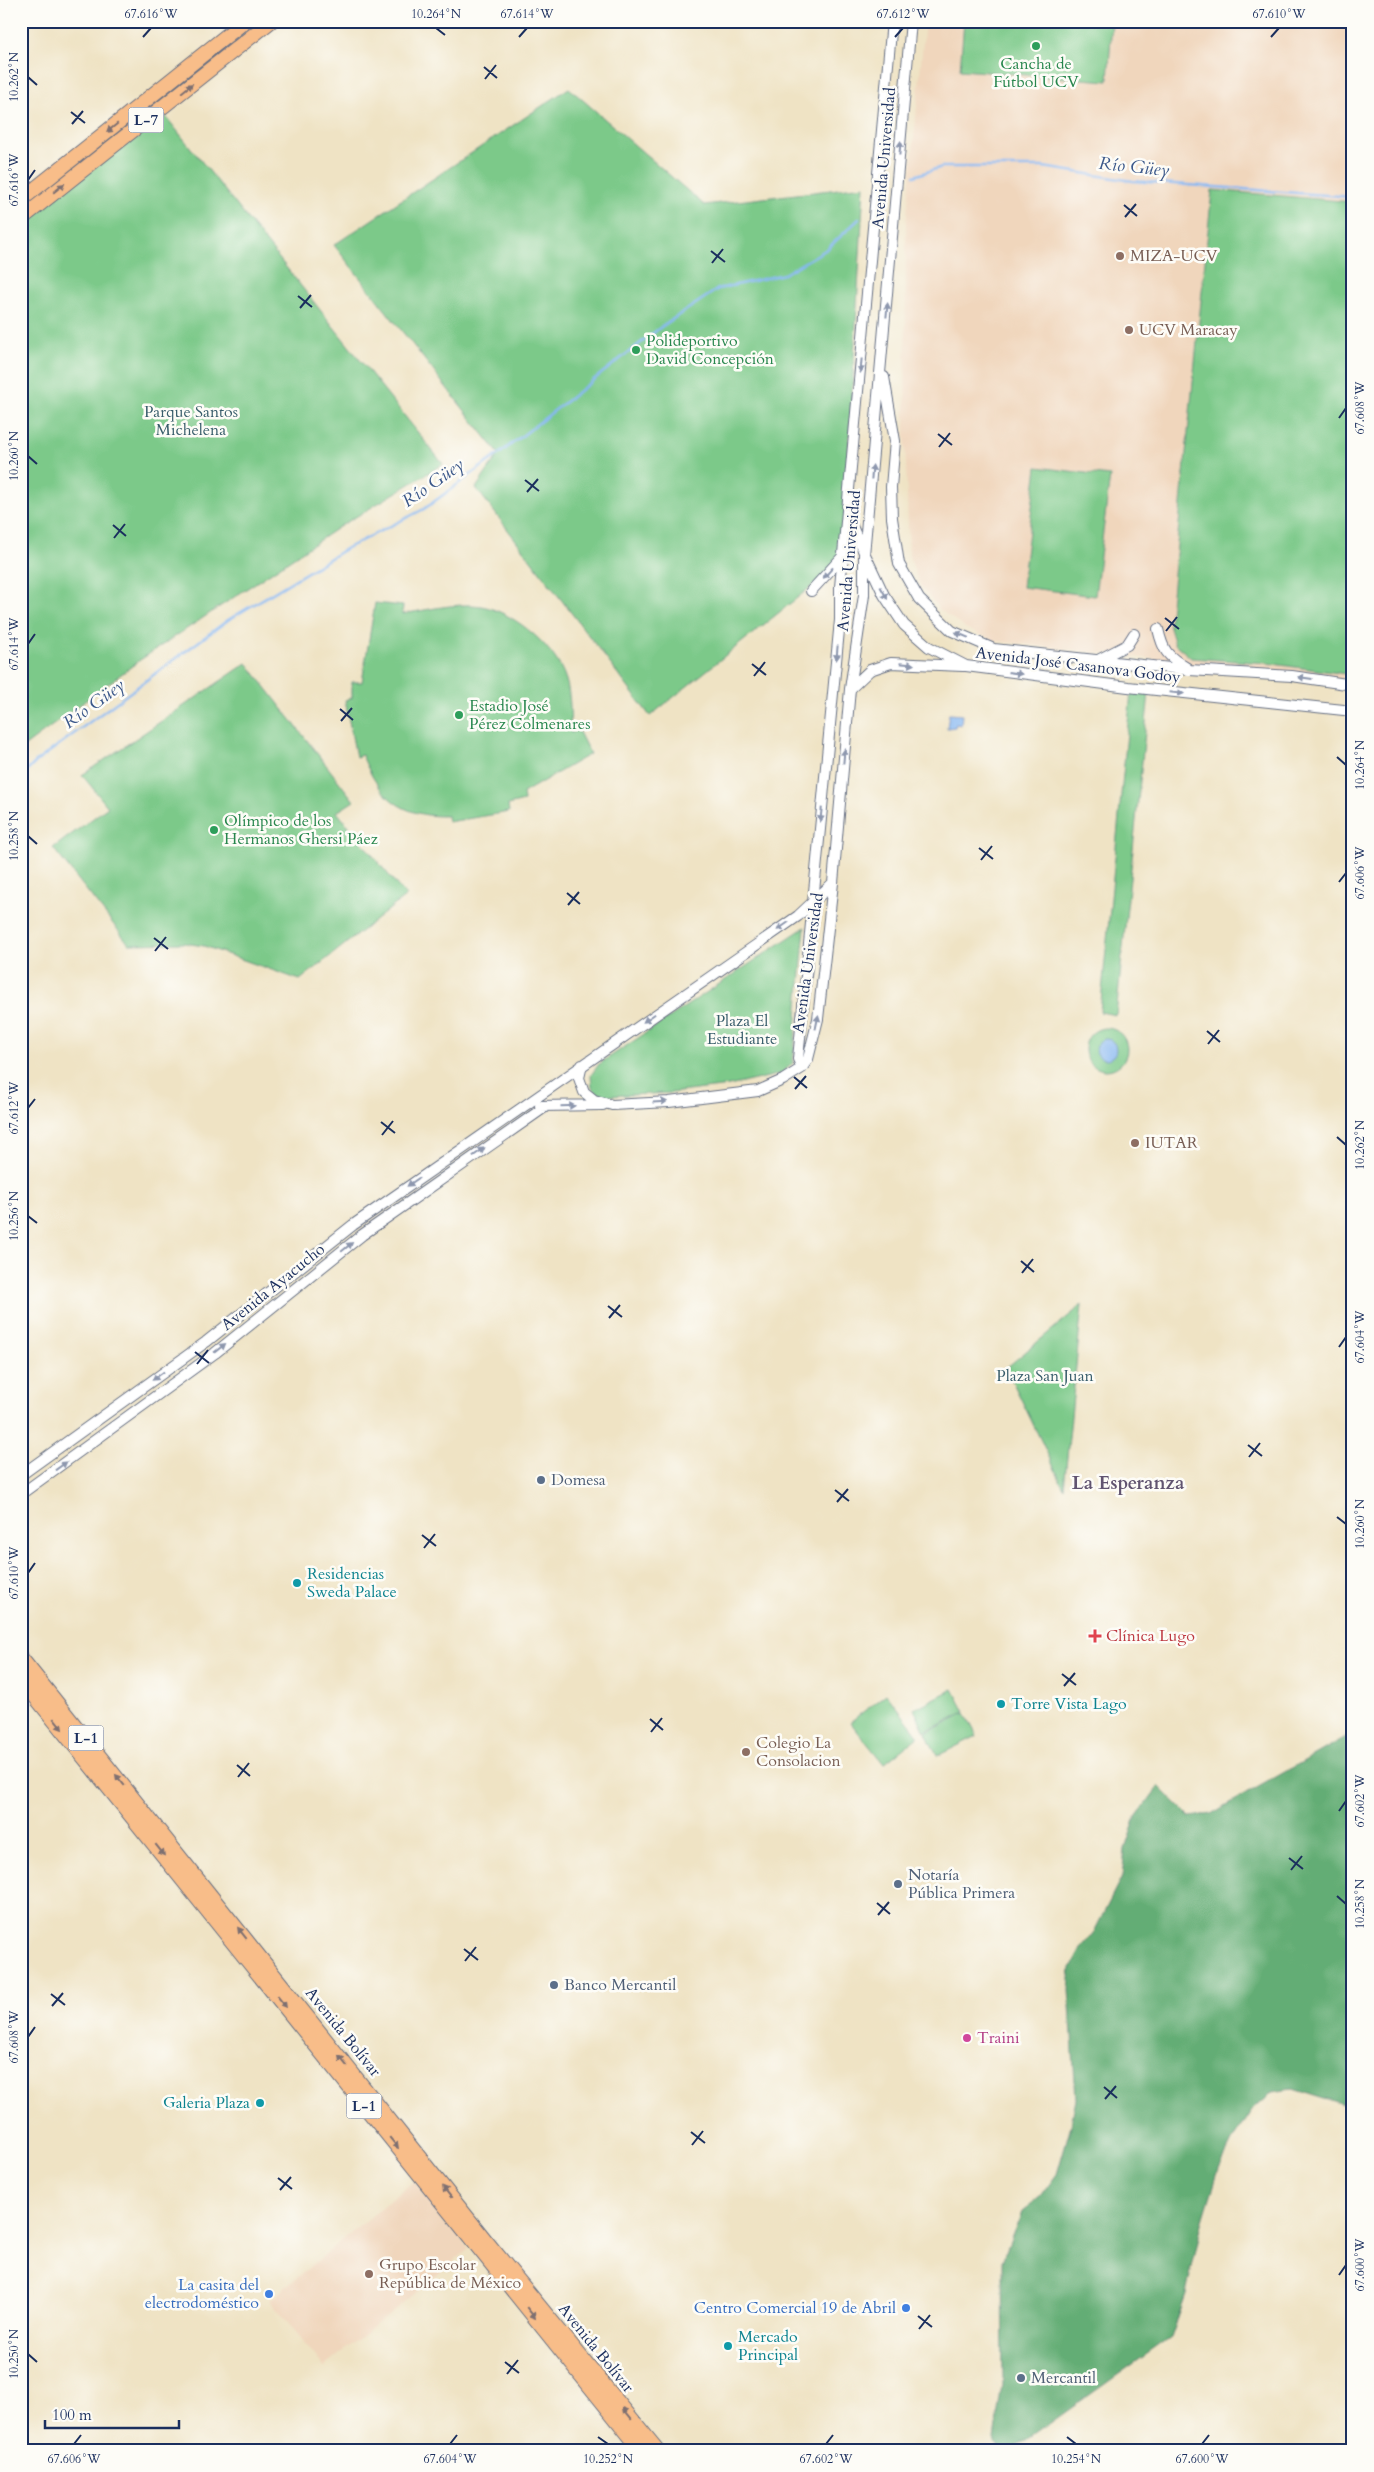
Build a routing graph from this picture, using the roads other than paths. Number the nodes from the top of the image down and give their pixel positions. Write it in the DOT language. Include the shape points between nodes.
graph roads {
  1 [pos="245,21"];
  2 [pos="271,21"];
  3 [pos="892,21"];
  4 [pos="912,21"];
  5 [pos="887,79"];
  6 [pos="906,82"];
  7 [pos="21,200"];
  8 [pos="21,219"];
  9 [pos="882,369"];
  10 [pos="848,518"];
  11 [pos="844,554"];
  12 [pos="864,555"];
  13 [pos="811,591"];
  14 [pos="1158,629"];
  15 [pos="1134,634"];
  16 [pos="1100,659"];
  17 [pos="966,666"];
  18 [pos="1190,670"];
  19 [pos="1353,685"];
  20 [pos="850,689"];
  21 [pos="1353,711"];
  22 [pos="833,883"];
  23 [pos="812,903"];
  24 [pos="582,1065"];
  25 [pos="802,1068"];
  26 [pos="525,1105"];
  27 [pos="612,1105"];
  28 [pos="545,1107"];
  29 [pos="21,1474"];
  30 [pos="21,1494"];
  31 [pos="21,1658"];
  32 [pos="21,1679"];
  33 [pos="642,2451"];
  34 [pos="658,2451"];
  1 -- 7 [label="main road, L-7, one-way"];
  8 -- 2 [label="main road, L-7, one-way"];
  3 -- 5 [label="street, Avenida Universidad"];
  4 -- 6 [label="street, Avenida Universidad"];
  5 -- 6 [label="street"];
  5 -- 10 [label="street, Avenida Universidad, one-way"];
  9 -- 6 [label="street, Avenida Universidad, one-way"];
  12 -- 9 [label="street, Avenida Universidad, one-way"];
  16 -- 9 [label="street, Avenida José Casanova Godoy, one-way" via="994,649 952,632 918,599 899,564 892,518 895,441"];
  10 -- 11 [label="street, Avenida Universidad"];
  10 -- 12 [label="street, Avenida José Casanova Godoy"];
  11 -- 13 [label="street, one-way"];
  11 -- 23 [label="street, Avenida Universidad, one-way"];
  12 -- 17 [label="street, Avenida José Casanova Godoy, one-way" via="904,626 929,647"];
  12 -- 20 [label="street, Avenida Universidad" via="864,595"];
  14 -- 18 [label="street" via="1162,649"];
  15 -- 16 [label="street" via="1127,645"];
  16 -- 18 [label="street, Avenida José Casanova Godoy"];
  20 -- 17 [label="street, one-way" via="870,670 891,663"];
  17 -- 21 [label="street, Avenida José Casanova Godoy, one-way" via="1128,688"];
  19 -- 18 [label="street, Avenida José Casanova Godoy, one-way" via="1292,676"];
  22 -- 20 [label="street, Avenida Universidad, one-way"];
  22 -- 23 [label="street, Avenida Ayacucho"];
  25 -- 22 [label="street, Avenida Universidad, one-way" via="808,1059 818,1019"];
  23 -- 24 [label="street, Avenida Ayacucho, one-way" via="798,916"];
  23 -- 25 [label="street, Avenida Universidad" via="798,1059"];
  24 -- 26 [label="street, Avenida Ayacucho"];
  24 -- 27 [label="street" via="579,1078 584,1092 594,1100"];
  27 -- 25 [label="street, one-way" via="758,1091"];
  26 -- 28 [label="street"];
  26 -- 29 [label="street, Avenida Ayacucho, one-way" via="353,1225 206,1342"];
  28 -- 27 [label="street, one-way"];
  30 -- 28 [label="street, Avenida Ayacucho, one-way" via="215,1353 362,1236"];
  34 -- 31 [label="main road, Avenida Bolívar / L-1, one-way" via="486,2241"];
  32 -- 33 [label="main road, Avenida Bolívar / L-1, one-way"];
}
